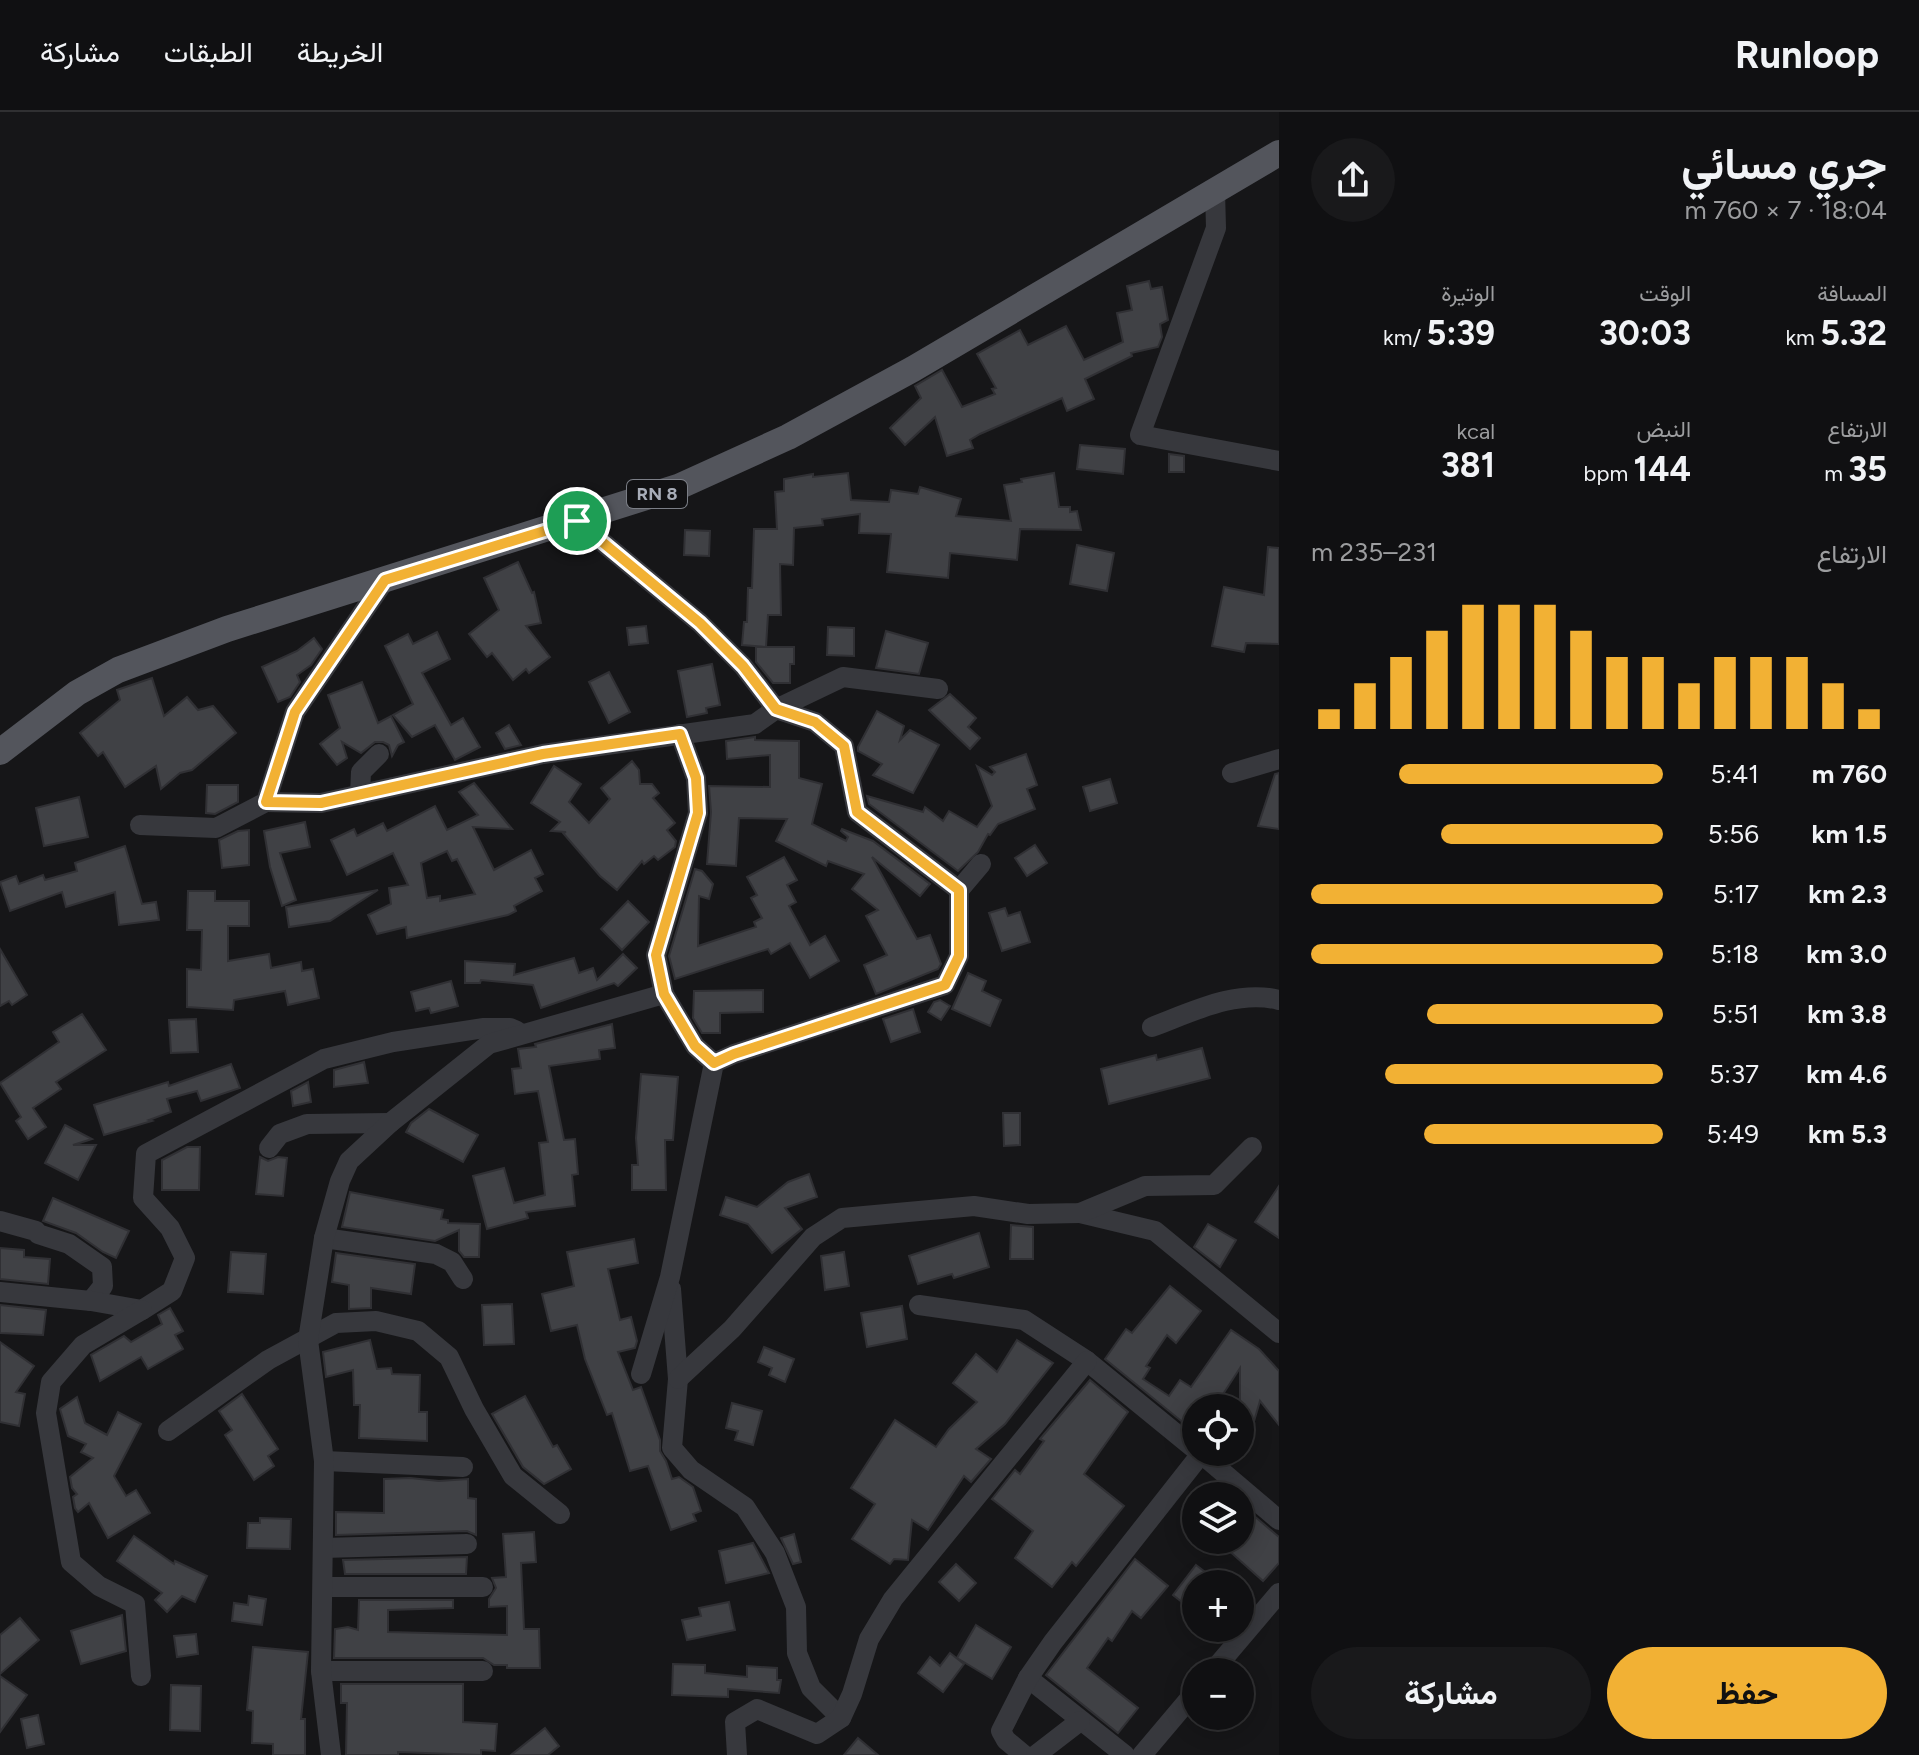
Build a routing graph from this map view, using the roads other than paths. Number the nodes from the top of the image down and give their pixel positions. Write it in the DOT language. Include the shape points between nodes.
graph roads {
  1 [pos="1279,153"];
  2 [pos="1215,191"];
  3 [pos="1279,461"];
  4 [pos="577,521"];
  5 [pos="385,580"];
  6 [pos="938,689"];
  7 [pos="776,709"];
  8 [pos="680,734"];
  9 [pos="0,752"];
  10 [pos="379,754"];
  11 [pos="1279,759"];
  12 [pos="1232,773"];
  13 [pos="360,795"];
  14 [pos="266,802"];
  15 [pos="140,825"];
  16 [pos="981,864"];
  17 [pos="959,890"];
  18 [pos="664,994"];
  19 [pos="1279,1000"];
  20 [pos="1152,1027"];
  21 [pos="525,1033"];
  22 [pos="714,1063"];
  23 [pos="390,1123"];
  24 [pos="1252,1147"];
  25 [pos="269,1148"];
  26 [pos="1080,1213"];
  27 [pos="0,1221"];
  28 [pos="324,1238"];
  29 [pos="670,1277"];
  30 [pos="463,1279"];
  31 [pos="0,1292"];
  32 [pos="91,1301"];
  33 [pos="919,1305"];
  34 [pos="142,1310"];
  35 [pos="1279,1333"];
  36 [pos="308,1340"];
  37 [pos="1087,1361"];
  38 [pos="641,1374"];
  39 [pos="678,1379"];
  40 [pos="168,1431"];
  41 [pos="1182,1439"];
  42 [pos="324,1461"];
  43 [pos="1187,1466"];
  44 [pos="1215,1466"];
  45 [pos="463,1467"];
  46 [pos="560,1514"];
  47 [pos="1279,1520"];
  48 [pos="467,1544"];
  49 [pos="323,1548"];
  50 [pos="323,1587"];
  51 [pos="483,1587"];
  52 [pos="1279,1593"];
  53 [pos="1224,1658"];
  54 [pos="321,1671"];
  55 [pos="483,1671"];
  56 [pos="141,1676"];
  57 [pos="1028,1678"];
  58 [pos="1182,1708"];
  59 [pos="841,1718"];
  60 [pos="1080,1721"];
  61 [pos="331,1755"];
  62 [pos="737,1755"];
  63 [pos="1024,1755"];
  64 [pos="1036,1755"];
  65 [pos="1125,1755"];
  66 [pos="1142,1755"];
  1 -- 2 [label="main road, RN 8"];
  2 -- 3 [label="street" via="1216,228 1140,435"];
  2 -- 4 [label="main road, RN 8" via="788,437 678,487"];
  4 -- 5 [label="main road, RN 8"];
  4 -- 7 [label="street" via="700,623"];
  5 -- 9 [label="main road, RN 8" via="227,629 118,670 77,693"];
  5 -- 14 [label="street" via="295,712"];
  6 -- 7 [label="street" via="843,677"];
  7 -- 8 [label="street" via="755,724"];
  7 -- 17 [label="street" via="815,722 844,746 857,812"];
  8 -- 13 [label="street" via="543,754"];
  8 -- 18 [label="street" via="696,778 698,813 656,955"];
  10 -- 13 [label="street" via="361,772"];
  11 -- 12 [label="street"];
  13 -- 14 [label="street" via="321,803"];
  14 -- 15 [label="street" via="216,828"];
  16 -- 17 [label="street"];
  17 -- 22 [label="street" via="959,956 945,985"];
  18 -- 21 [label="street"];
  18 -- 22 [label="street" via="695,1046"];
  19 -- 20 [label="street" via="1253,995"];
  21 -- 23 [label="street" via="489,1044"];
  21 -- 34 [label="street" via="484,1028 324,1059 146,1154 143,1198 170,1228 185,1258 172,1291"];
  22 -- 29 [label="street"];
  23 -- 25 [label="street" via="307,1124 280,1134"];
  23 -- 28 [label="street" via="349,1161"];
  24 -- 26 [label="street" via="1214,1185 1145,1186"];
  26 -- 35 [label="street" via="1155,1231"];
  26 -- 39 [label="street" via="1028,1214 974,1206 842,1218 813,1237 732,1329"];
  27 -- 32 [label="street" via="69,1244 102,1267 103,1286"];
  28 -- 30 [label="street" via="436,1254 452,1262"];
  28 -- 36 [label="street"];
  29 -- 38 [label="street"];
  29 -- 39 [label="street"];
  31 -- 32 [label="street"];
  32 -- 34 [label="street"];
  33 -- 37 [label="street" via="1024,1320"];
  34 -- 56 [label="street" via="83,1345 51,1382 46,1413 71,1562 99,1586 135,1604"];
  36 -- 40 [label="street" via="268,1360"];
  36 -- 42 [label="street"];
  36 -- 46 [label="street" via="336,1323 376,1321 418,1331 449,1357 513,1476"];
  37 -- 41 [label="street"];
  37 -- 59 [label="street" via="893,1599 869,1639"];
  39 -- 59 [label="street" via="672,1448 691,1470 745,1507 775,1553 796,1607 797,1653 811,1688"];
  42 -- 45 [label="street"];
  42 -- 49 [label="street"];
  43 -- 57 [label="street"];
  44 -- 47 [label="street"];
  48 -- 49 [label="street"];
  49 -- 50 [label="street"];
  50 -- 51 [label="street"];
  50 -- 54 [label="street"];
  52 -- 53 [label="street"];
  54 -- 55 [label="street"];
  54 -- 61 [label="street"];
  57 -- 60 [label="street"];
  57 -- 63 [label="street" via="1001,1731"];
  58 -- 66 [label="street"];
  59 -- 62 [label="street" via="817,1734 757,1709 735,1722"];
  60 -- 64 [label="street"];
  60 -- 65 [label="street"];
}
